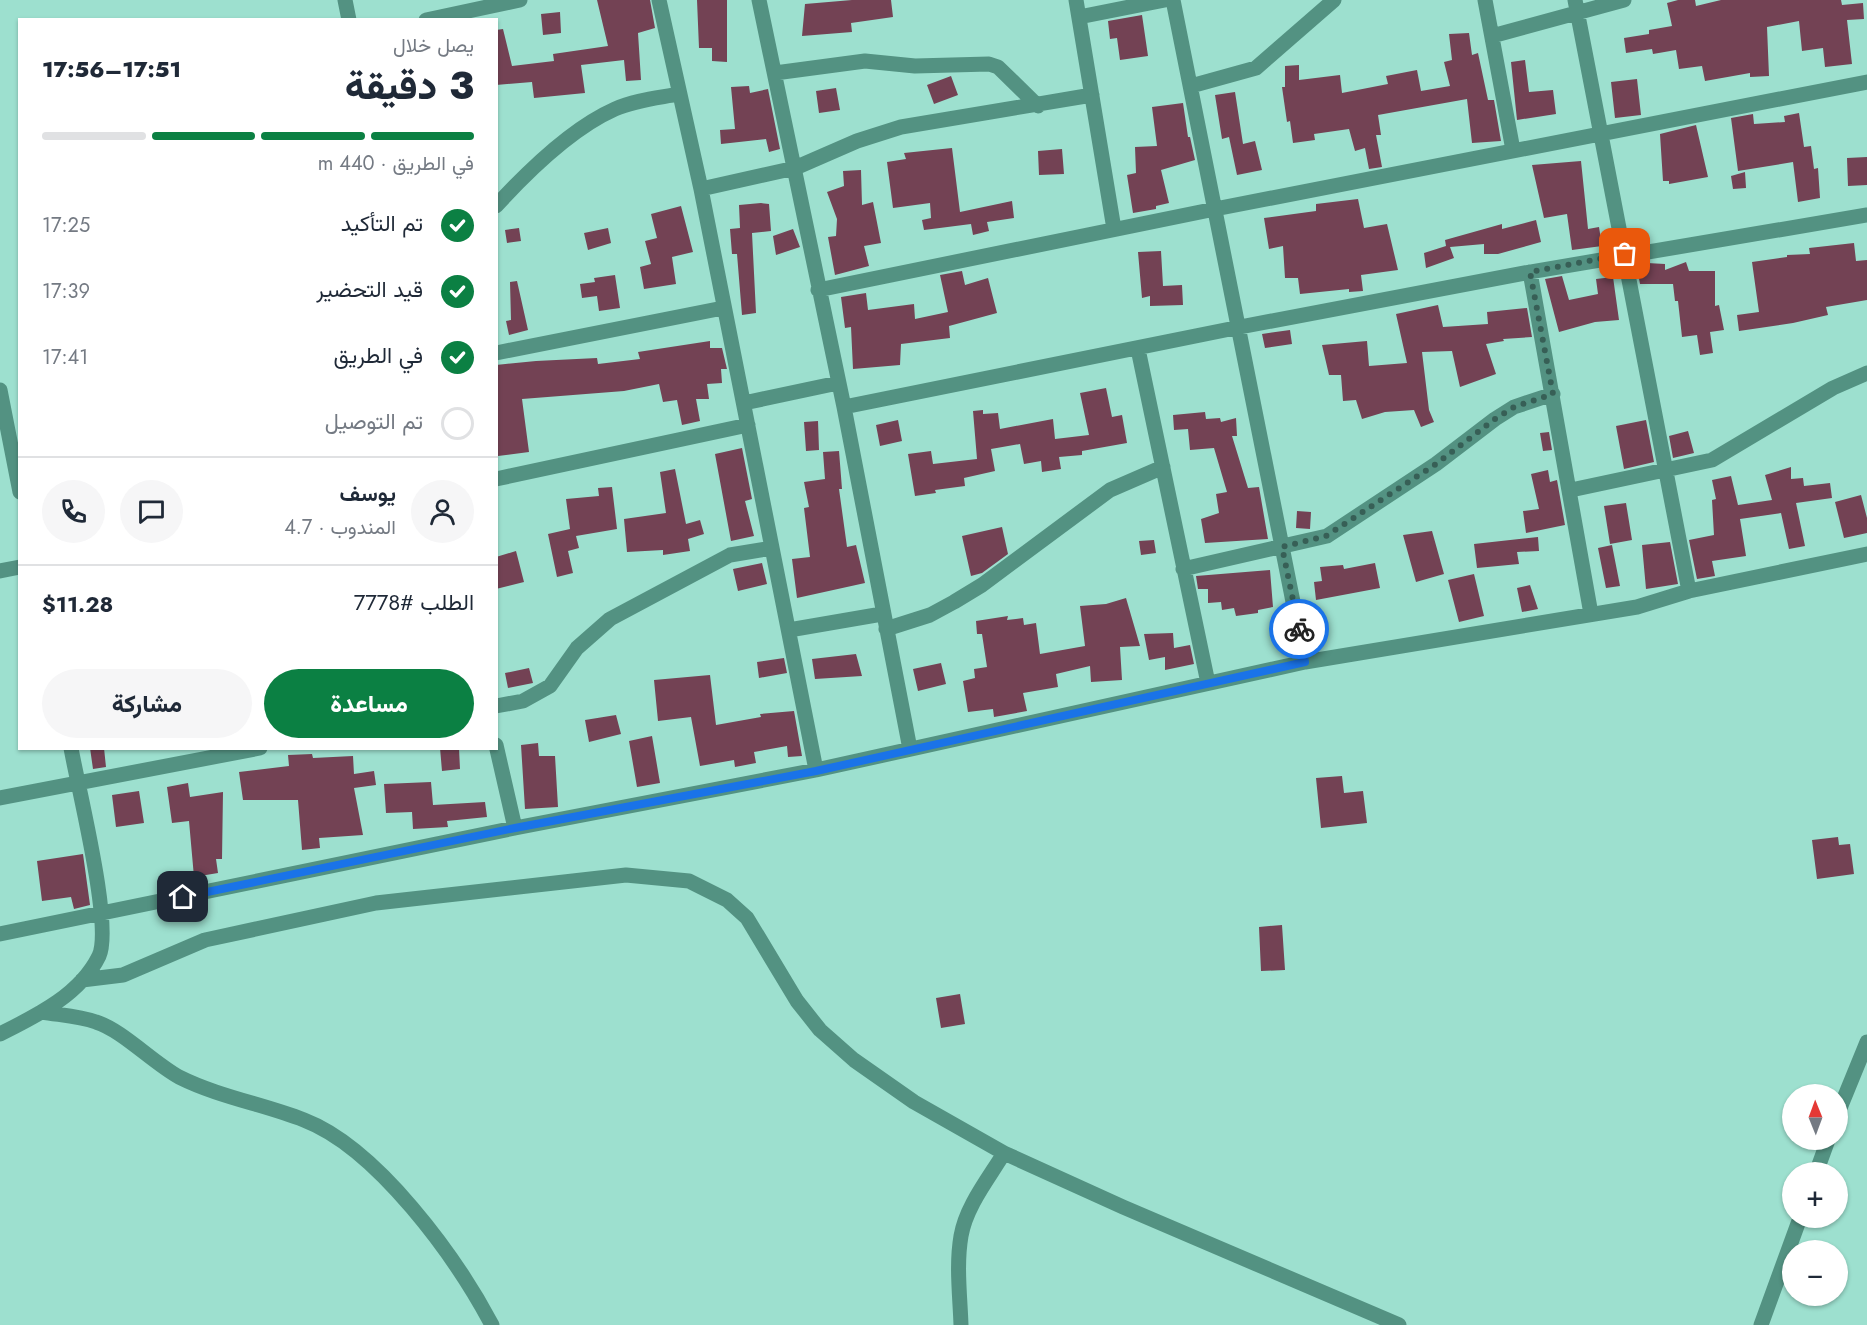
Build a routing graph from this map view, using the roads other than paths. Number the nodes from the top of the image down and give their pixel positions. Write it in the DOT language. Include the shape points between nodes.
graph roads {
  1 [pos="345,0"];
  2 [pos="520,0"];
  3 [pos="659,0"];
  4 [pos="759,0"];
  5 [pos="1076,0"];
  6 [pos="1165,0"];
  7 [pos="1173,0"];
  8 [pos="1335,0"];
  9 [pos="1485,0"];
  10 [pos="1624,0"];
  11 [pos="1576,7"];
  12 [pos="1079,17"];
  13 [pos="349,18"];
  14 [pos="435,18"];
  15 [pos="1492,36"];
  16 [pos="775,73"];
  17 [pos="1867,82"];
  18 [pos="1191,86"];
  19 [pos="679,94"];
  20 [pos="1092,95"];
  21 [pos="1038,106"];
  22 [pos="1602,134"];
  23 [pos="1513,150"];
  24 [pos="795,168"];
  25 [pos="701,189"];
  26 [pos="498,204"];
  27 [pos="1215,208"];
  28 [pos="1867,216"];
  29 [pos="1114,229"];
  30 [pos="1625,254"];
  31 [pos="1530,272"];
  32 [pos="818,290"];
  33 [pos="723,308"];
  34 [pos="1240,327"];
  35 [pos="1138,349"];
  36 [pos="498,353"];
  37 [pos="1867,373"];
  38 [pos="838,383"];
  39 [pos="0,390"];
  40 [pos="1553,394"];
  41 [pos="744,403"];
  42 [pos="844,407"];
  43 [pos="748,425"];
  44 [pos="9,437"];
  45 [pos="1163,467"];
  46 [pos="1666,471"];
  47 [pos="498,479"];
  48 [pos="18,482"];
  49 [pos="1571,490"];
  50 [pos="1282,547"];
  51 [pos="772,548"];
  52 [pos="1867,554"];
  53 [pos="18,567"];
  54 [pos="1183,569"];
  55 [pos="0,571"];
  56 [pos="1689,591"];
  57 [pos="882,614"];
  58 [pos="1591,614"];
  59 [pos="789,630"];
  60 [pos="885,630"];
  61 [pos="1305,662"];
  62 [pos="1208,682"];
  63 [pos="498,706"];
  64 [pos="910,749"];
  65 [pos="71,750"];
  66 [pos="239,750"];
  67 [pos="497,750"];
  68 [pos="176,756"];
  69 [pos="816,771"];
  70 [pos="78,784"];
  71 [pos="0,798"];
  72 [pos="515,828"];
  73 [pos="103,914"];
  74 [pos="0,934"];
  75 [pos="82,980"];
  76 [pos="42,1012"];
  77 [pos="0,1034"];
  78 [pos="1867,1042"];
  79 [pos="1848,1089"];
  80 [pos="1004,1152"];
  81 [pos="1796,1228"];
  82 [pos="492,1325"];
  83 [pos="961,1325"];
  84 [pos="1399,1325"];
  85 [pos="1761,1325"];
  1 -- 13 [label="street"];
  2 -- 14 [label="street"];
  3 -- 19 [label="street"];
  4 -- 16 [label="street"];
  5 -- 12 [label="street"];
  6 -- 12 [label="street"];
  7 -- 18 [label="street"];
  8 -- 18 [label="street" via="1256,68"];
  9 -- 15 [label="street"];
  10 -- 11 [label="street"];
  11 -- 15 [label="street"];
  11 -- 22 [label="street"];
  12 -- 20 [label="street"];
  15 -- 23 [label="street"];
  16 -- 21 [label="street" via="865,61 915,66 989,64"];
  16 -- 24 [label="street"];
  17 -- 22 [label="street"];
  18 -- 27 [label="street"];
  19 -- 25 [label="street"];
  19 -- 26 [label="street" via="631,104 602,116 540,163"];
  20 -- 21 [label="street"];
  20 -- 29 [label="street"];
  21 -- 24 [label="street" via="901,127"];
  22 -- 23 [label="street"];
  22 -- 30 [label="street"];
  23 -- 27 [label="street"];
  24 -- 25 [label="street"];
  24 -- 32 [label="street"];
  25 -- 33 [label="street"];
  27 -- 29 [label="street"];
  27 -- 34 [label="street"];
  28 -- 30 [label="street"];
  29 -- 32 [label="street"];
  30 -- 31 [label="street"];
  30 -- 46 [label="street"];
  31 -- 34 [label="street"];
  31 -- 40 [label="street"];
  32 -- 38 [label="street"];
  33 -- 36 [label="street"];
  33 -- 41 [label="street"];
  34 -- 35 [label="street"];
  34 -- 50 [label="street"];
  35 -- 42 [label="street"];
  35 -- 45 [label="street"];
  37 -- 46 [label="street" via="1833,388 1712,460"];
  38 -- 41 [label="street"];
  38 -- 42 [label="street"];
  39 -- 44 [label="street"];
  40 -- 49 [label="street"];
  40 -- 50 [label="street" via="1514,407 1326,536"];
  41 -- 43 [label="street"];
  42 -- 57 [label="street"];
  43 -- 47 [label="street"];
  43 -- 51 [label="street"];
  44 -- 48 [label="street"];
  45 -- 54 [label="street"];
  45 -- 60 [label="street" via="1110,490 954,602 930,615"];
  46 -- 49 [label="street"];
  46 -- 56 [label="street"];
  49 -- 58 [label="street"];
  50 -- 54 [label="street"];
  50 -- 61 [label="street"];
  51 -- 59 [label="street"];
  51 -- 63 [label="street" via="730,555 610,620 577,648 550,686 530,699"];
  52 -- 56 [label="street"];
  53 -- 55 [label="street"];
  54 -- 62 [label="street"];
  56 -- 58 [label="street" via="1637,607"];
  57 -- 59 [label="street"];
  57 -- 60 [label="street"];
  58 -- 61 [label="street"];
  59 -- 69 [label="street"];
  60 -- 64 [label="street"];
  61 -- 62 [label="street"];
  62 -- 64 [label="street"];
  64 -- 69 [label="street"];
  65 -- 70 [label="street"];
  66 -- 68 [label="street"];
  67 -- 72 [label="street"];
  68 -- 70 [label="street"];
  69 -- 72 [label="street"];
  70 -- 71 [label="street"];
  70 -- 73 [label="street"];
  72 -- 73 [label="street"];
  73 -- 74 [label="street"];
  73 -- 75 [label="street" via="103,945"];
  75 -- 76 [label="street"];
  75 -- 80 [label="street" via="123,975 205,940 376,903 626,875 689,881 727,900 747,918 797,1001 820,1030 854,1060 914,1102"];
  76 -- 77 [label="street"];
  76 -- 82 [label="street" via="96,1022 180,1077 332,1132 399,1194 451,1258"];
  78 -- 79 [label="street"];
  80 -- 83 [label="street" via="961,1233"];
  80 -- 84 [label="street"];
  81 -- 85 [label="street"];
}
